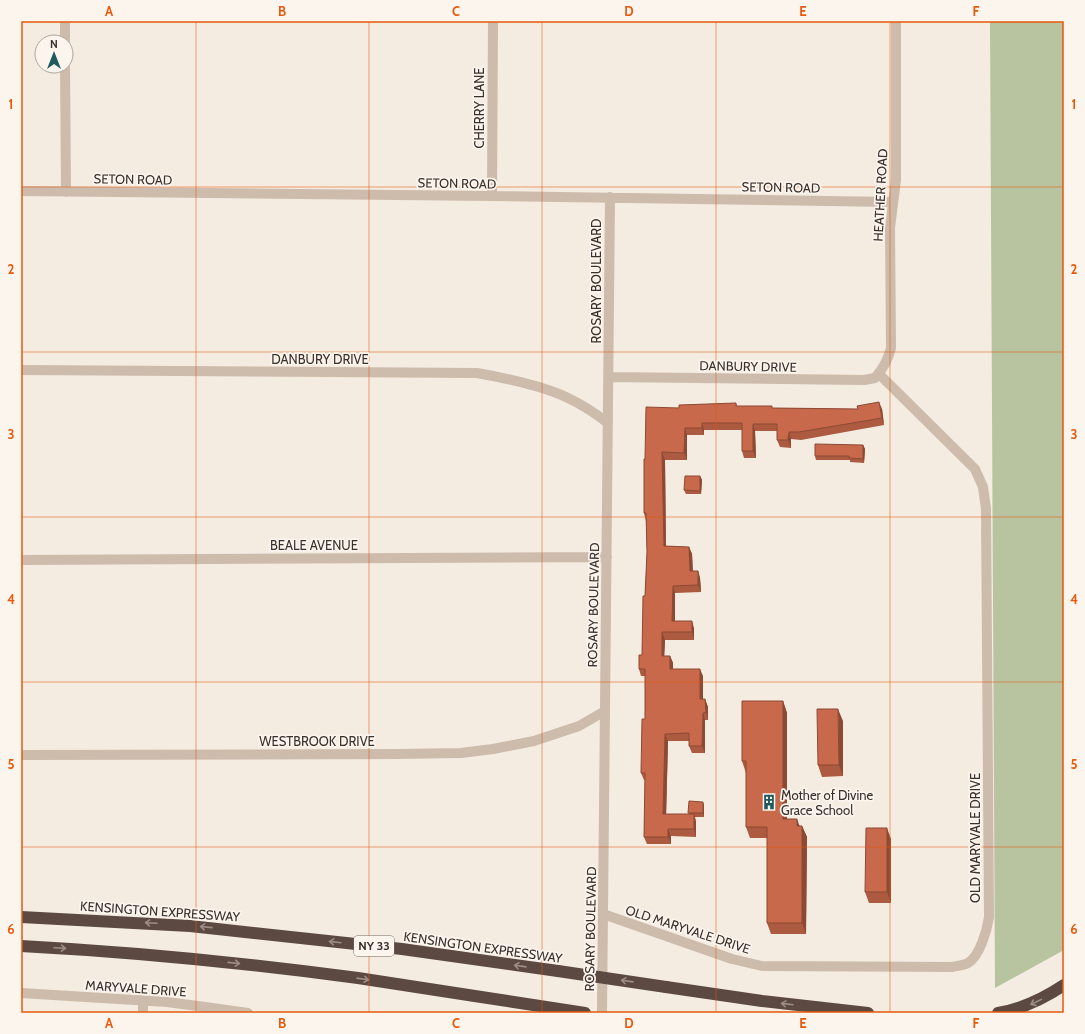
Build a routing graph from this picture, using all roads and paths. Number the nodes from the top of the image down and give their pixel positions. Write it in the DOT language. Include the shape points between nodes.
graph roads {
  1 [pos="65,21"];
  2 [pos="493,21"];
  3 [pos="896,21"];
  4 [pos="65,34"];
  5 [pos="66,74"];
  6 [pos="21,191"];
  7 [pos="66,192"];
  8 [pos="492,196"];
  9 [pos="610,198"];
  10 [pos="893,202"];
  11 [pos="21,370"];
  12 [pos="880,372"];
  13 [pos="609,377"];
  14 [pos="608,423"];
  15 [pos="607,557"];
  16 [pos="21,560"];
  17 [pos="605,711"];
  18 [pos="21,754"];
  19 [pos="603,914"];
  20 [pos="21,917"];
  21 [pos="21,946"];
  22 [pos="1064,985"];
  23 [pos="21,993"];
  24 [pos="143,1001"];
  25 [pos="143,1013"];
  26 [pos="248,1013"];
  27 [pos="585,1013"];
  28 [pos="602,1013"];
  29 [pos="868,1013"];
  30 [pos="998,1013"];
  1 -- 4 [label="street"];
  2 -- 8 [label="street, CHERRY LANE"];
  3 -- 10 [label="street, HEATHER ROAD" via="896,180"];
  5 -- 7 [label="street"];
  6 -- 7 [label="street, SETON ROAD"];
  7 -- 8 [label="street, SETON ROAD"];
  8 -- 9 [label="street, SETON ROAD"];
  9 -- 10 [label="street, SETON ROAD"];
  9 -- 13 [label="street, ROSARY BOULEVARD"];
  10 -- 12 [label="street, HEATHER ROAD" via="890,228 891,348"];
  11 -- 14 [label="street, DANBURY DRIVE" via="477,373 537,386 565,397"];
  12 -- 13 [label="street, DANBURY DRIVE" via="875,378 864,380"];
  12 -- 19 [label="street, OLD MARYVALE DRIVE" via="975,469 983,487 986,509 989,917 978,952 968,963 952,967 762,966 732,959"];
  13 -- 14 [label="street, ROSARY BOULEVARD"];
  14 -- 15 [label="street, ROSARY BOULEVARD"];
  15 -- 16 [label="street, BEALE AVENUE"];
  15 -- 17 [label="street, ROSARY BOULEVARD"];
  17 -- 18 [label="street, WESTBROOK DRIVE" via="579,726 534,741 461,753"];
  17 -- 19 [label="street, ROSARY BOULEVARD"];
  19 -- 28 [label="street, ROSARY BOULEVARD"];
  29 -- 20 [label="highway, KENSINGTON EXPRESSWAY / NY 33, one-way, bridge" via="762,1001 402,949 197,926"];
  21 -- 27 [label="highway, one-way" via="249,965 365,979"];
  22 -- 30 [label="highway, one-way" via="1028,1005"];
  23 -- 24 [label="street, MARYVALE DRIVE"];
  24 -- 25 [label="street"];
  24 -- 26 [label="street, MARYVALE DRIVE" via="205,1006"];
}
